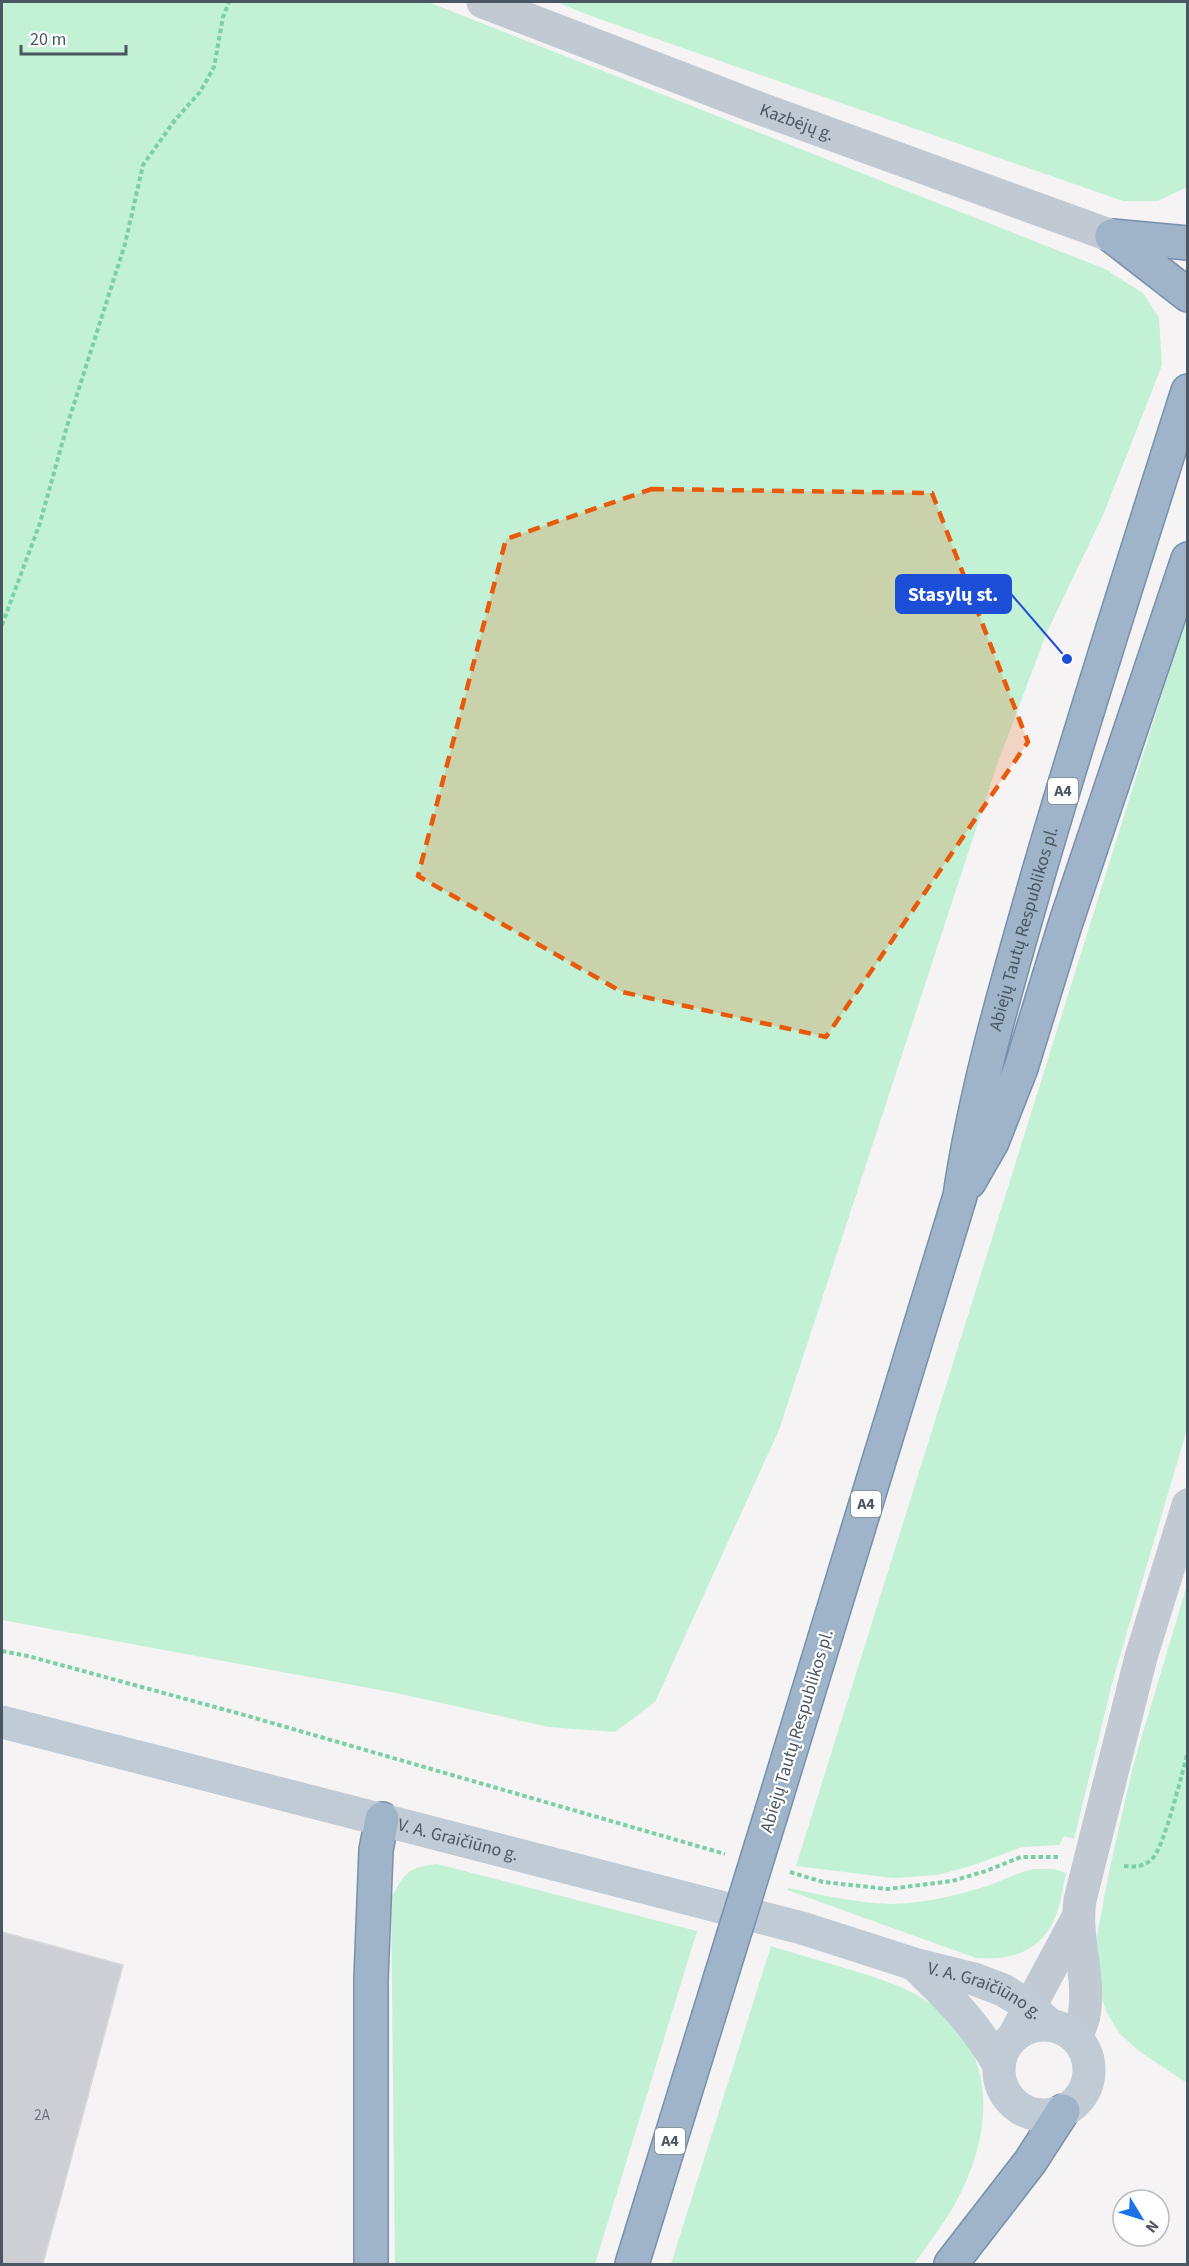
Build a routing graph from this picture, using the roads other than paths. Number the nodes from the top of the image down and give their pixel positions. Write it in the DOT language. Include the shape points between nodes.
graph roads {
  1 [pos="483,2"];
  2 [pos="1112,236"];
  3 [pos="1188,243"];
  4 [pos="1188,295"];
  5 [pos="1188,391"];
  6 [pos="1188,559"];
  7 [pos="960,1196"];
  8 [pos="1188,1505"];
  9 [pos="2,1722"];
  10 [pos="382,1819"];
  11 [pos="1077,1919"];
  12 [pos="914,1964"];
  13 [pos="1052,2023"];
  14 [pos="999,2065"];
  15 [pos="1063,2110"];
  16 [pos="370,2265"];
  17 [pos="632,2265"];
  18 [pos="951,2265"];
  1 -- 2 [label="street, Kazbėjų g." via="756,107"];
  2 -- 3 [label="highway"];
  2 -- 4 [label="highway"];
  5 -- 7 [label="highway, Abiejų Tautų Respublikos pl. / A4" via="1023,927 982,1077"];
  6 -- 7 [label="highway, Abiejų Tautų Respublikos pl. / A4" via="1021,1068 992,1142"];
  7 -- 17 [label="highway, Abiejų Tautų Respublikos pl. / A4, bridge"];
  8 -- 11 [label="street" via="1141,1657 1088,1861"];
  9 -- 10 [label="main road, V. A. Graičiūno g."];
  10 -- 12 [label="main road, V. A. Graičiūno g." via="802,1928"];
  10 -- 16 [label="highway" via="375,1850 371,1978"];
  11 -- 13 [label="street"];
  11 -- 13 [label="street" via="1084,1973 1084,2015"];
  12 -- 13 [label="main road, V. A. Graičiūno g." via="1003,1990"];
  12 -- 14 [label="main road, V. A. Graičiūno g." via="964,2013"];
  13 -- 14 [label="main road" via="1025,2029 1014,2036"];
  13 -- 15 [label="main road" via="1083,2046 1088,2058 1086,2085 1080,2097"];
  14 -- 15 [label="main road" via="1000,2081 1018,2107 1048,2115"];
  15 -- 18 [label="highway" via="1030,2162"];
}
